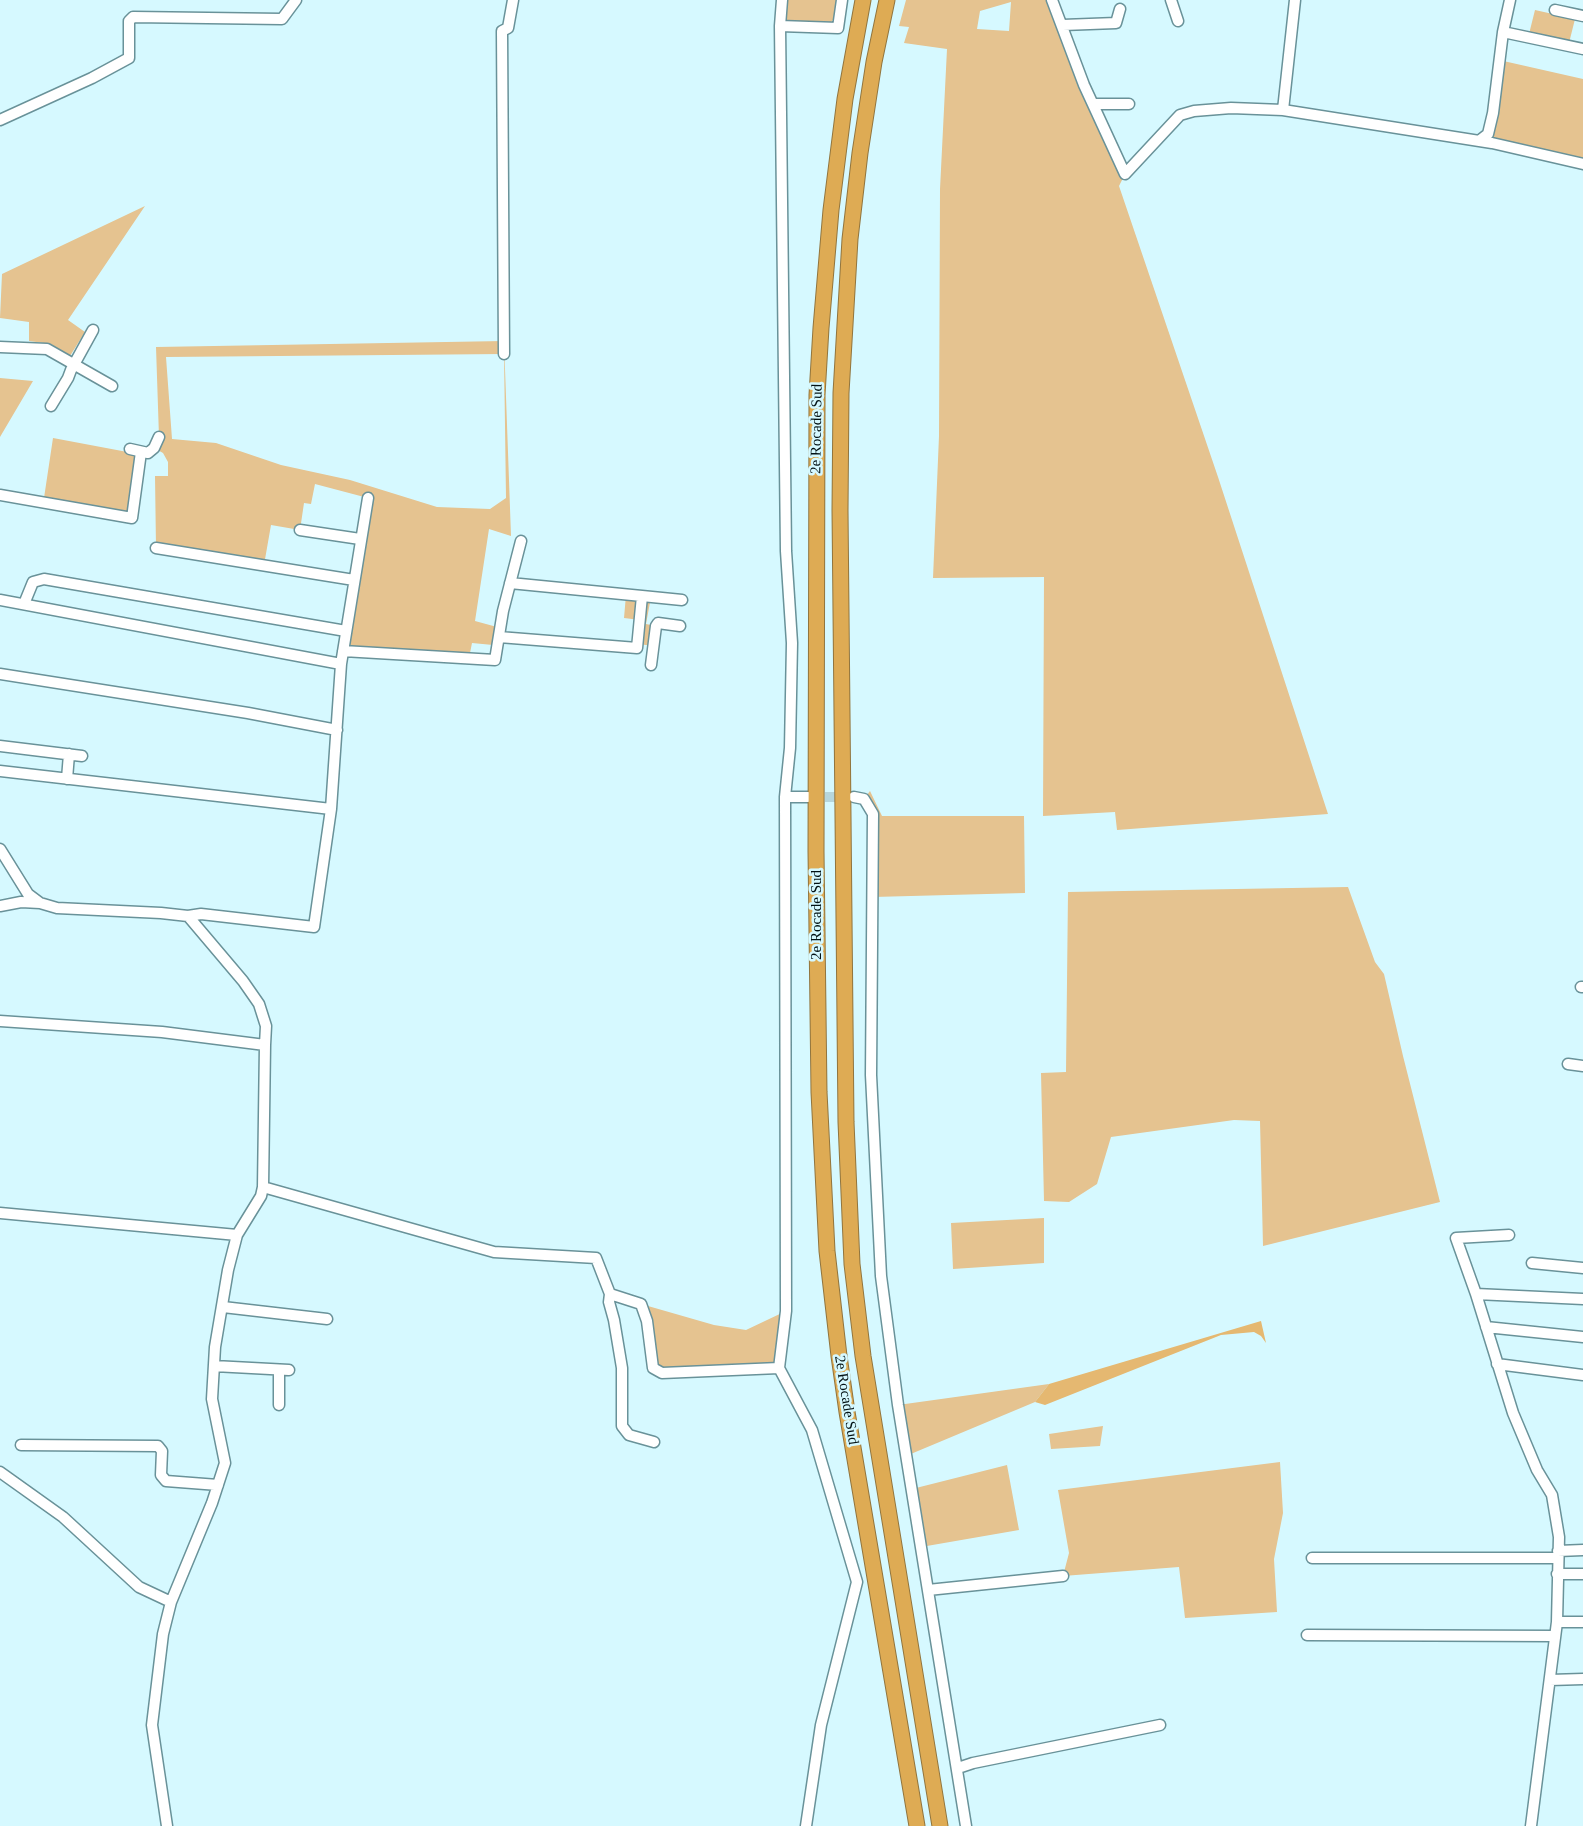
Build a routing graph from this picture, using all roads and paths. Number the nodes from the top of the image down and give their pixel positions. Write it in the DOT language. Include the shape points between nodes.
graph roads {
  1 [pos="296,0"];
  2 [pos="513,0"];
  3 [pos="782,0"];
  4 [pos="842,0"];
  5 [pos="863,0"];
  6 [pos="887,0"];
  7 [pos="1052,0"];
  8 [pos="1171,0"];
  9 [pos="1295,0"];
  10 [pos="1510,0"];
  11 [pos="1120,9"];
  12 [pos="1555,10"];
  13 [pos="1583,16"];
  14 [pos="1179,21"];
  15 [pos="1063,25"];
  16 [pos="780,26"];
  17 [pos="1503,32"];
  18 [pos="1583,50"];
  19 [pos="1094,104"];
  20 [pos="1129,104"];
  21 [pos="1283,110"];
  22 [pos="0,120"];
  23 [pos="1486,139"];
  24 [pos="1583,164"];
  25 [pos="93,330"];
  26 [pos="0,347"];
  27 [pos="504,354"];
  28 [pos="74,364"];
  29 [pos="112,386"];
  30 [pos="51,406"];
  31 [pos="159,437"];
  32 [pos="130,449"];
  33 [pos="141,452"];
  34 [pos="0,495"];
  35 [pos="368,498"];
  36 [pos="300,530"];
  37 [pos="360,539"];
  38 [pos="521,541"];
  39 [pos="156,548"];
  40 [pos="354,580"];
  41 [pos="510,583"];
  42 [pos="642,596"];
  43 [pos="0,600"];
  44 [pos="682,600"];
  45 [pos="24,604"];
  46 [pos="680,626"];
  47 [pos="346,632"];
  48 [pos="498,637"];
  49 [pos="638,644"];
  50 [pos="654,645"];
  51 [pos="343,651"];
  52 [pos="341,664"];
  53 [pos="651,665"];
  54 [pos="0,674"];
  55 [pos="338,730"];
  56 [pos="0,746"];
  57 [pos="69,754"];
  58 [pos="82,756"];
  59 [pos="0,771"];
  60 [pos="67,779"];
  61 [pos="785,797"];
  62 [pos="808,797"];
  63 [pos="854,797"];
  64 [pos="331,809"];
  65 [pos="0,849"];
  66 [pos="40,903"];
  67 [pos="0,906"];
  68 [pos="188,916"];
  69 [pos="0,1021"];
  70 [pos="265,1045"];
  71 [pos="1569,1064"];
  72 [pos="1583,1066"];
  73 [pos="263,1187"];
  74 [pos="0,1213"];
  75 [pos="237,1235"];
  76 [pos="1509,1236"];
  77 [pos="1532,1263"];
  78 [pos="1583,1268"];
  79 [pos="610,1294"];
  80 [pos="1476,1294"];
  81 [pos="1583,1299"];
  82 [pos="223,1307"];
  83 [pos="327,1319"];
  84 [pos="1486,1327"];
  85 [pos="1583,1337"];
  86 [pos="1497,1364"];
  87 [pos="214,1366"];
  88 [pos="779,1368"];
  89 [pos="1583,1375"];
  90 [pos="279,1405"];
  91 [pos="654,1442"];
  92 [pos="21,1444"];
  93 [pos="0,1472"];
  94 [pos="218,1485"];
  95 [pos="1583,1550"];
  96 [pos="1558,1555"];
  97 [pos="1312,1558"];
  98 [pos="1557,1574"];
  99 [pos="1583,1574"];
  100 [pos="1063,1576"];
  101 [pos="928,1590"];
  102 [pos="171,1602"];
  103 [pos="1557,1622"];
  104 [pos="1583,1622"];
  105 [pos="1307,1635"];
  106 [pos="1555,1635"];
  107 [pos="1583,1679"];
  108 [pos="1550,1680"];
  109 [pos="1160,1725"];
  110 [pos="958,1768"];
  111 [pos="167,1826"];
  112 [pos="806,1826"];
  113 [pos="917,1826"];
  114 [pos="940,1826"];
  115 [pos="966,1826"];
  116 [pos="1531,1826"];
  1 -- 22 [label="street" via="282,19 133,17 129,21 129,58"];
  2 -- 27 [label="street" via="508,28 502,31"];
  3 -- 16 [label="street"];
  4 -- 16 [label="street" via="838,28"];
  5 -- 113 [label="highway, 2e Rocade Sud" via="831,210 817,395 819,1102 827,1251 839,1356"];
  6 -- 114 [label="highway, 2e Rocade Sud" via="860,153 850,239 841,393 846,1122 852,1264 863,1356"];
  7 -- 15 [label="street"];
  8 -- 14 [label="street"];
  9 -- 21 [label="street"];
  10 -- 17 [label="street"];
  11 -- 15 [label="street" via="1116,23"];
  12 -- 13 [label="street"];
  15 -- 19 [label="street"];
  16 -- 61 [label="street" via="786,551 792,643"];
  17 -- 18 [label="street"];
  17 -- 23 [label="street"];
  19 -- 20 [label="street"];
  19 -- 21 [label="street" via="1125,174 1180,116 1231,108"];
  21 -- 23 [label="street"];
  23 -- 24 [label="street"];
  25 -- 28 [label="street"];
  26 -- 28 [label="street" via="47,349"];
  28 -- 29 [label="street"];
  28 -- 30 [label="street"];
  31 -- 33 [label="street" via="148,453"];
  32 -- 33 [label="street"];
  33 -- 34 [label="street" via="132,518"];
  35 -- 37 [label="street"];
  36 -- 37 [label="street"];
  37 -- 40 [label="street"];
  38 -- 41 [label="street"];
  39 -- 40 [label="street"];
  40 -- 47 [label="street"];
  41 -- 42 [label="street"];
  41 -- 48 [label="street"];
  42 -- 44 [label="street"];
  42 -- 49 [label="street"];
  43 -- 45 [label="street"];
  45 -- 47 [label="street" via="33,582 44,579"];
  45 -- 52 [label="street"];
  46 -- 50 [label="street" via="658,622"];
  47 -- 51 [label="street"];
  48 -- 49 [label="street" via="637,648"];
  48 -- 51 [label="street" via="495,660"];
  49 -- 50 [label="street"];
  50 -- 53 [label="street"];
  51 -- 52 [label="street"];
  52 -- 55 [label="street"];
  54 -- 55 [label="street"];
  55 -- 64 [label="street"];
  56 -- 57 [label="street"];
  57 -- 58 [label="street"];
  57 -- 60 [label="street"];
  59 -- 60 [label="street"];
  60 -- 64 [label="street"];
  61 -- 62 [label="street"];
  61 -- 88 [label="street" via="786,1311"];
  63 -- 101 [label="street" via="864,800 873,814 871,1075 881,1276"];
  64 -- 68 [label="street" via="314,927 201,914"];
  65 -- 66 [label="street" via="28,894"];
  66 -- 67 [label="street"];
  66 -- 68 [label="street" via="57,908"];
  68 -- 70 [label="street" via="260,1004 266,1026"];
  69 -- 70 [label="street" via="162,1032"];
  70 -- 73 [label="street"];
  71 -- 72 [label="street"];
  73 -- 75 [label="street"];
  73 -- 79 [label="street" via="494,1252 596,1258"];
  74 -- 75 [label="street"];
  75 -- 82 [label="street"];
  76 -- 80 [label="street" via="1456,1238"];
  77 -- 78 [label="street"];
  79 -- 88 [label="street" via="641,1304 653,1368 662,1373"];
  79 -- 91 [label="street" via="622,1368 622,1426 629,1435"];
  80 -- 81 [label="street"];
  80 -- 84 [label="street"];
  82 -- 83 [label="street"];
  82 -- 87 [label="street"];
  84 -- 85 [label="street"];
  84 -- 86 [label="street"];
  86 -- 89 [label="street"];
  86 -- 96 [label="street" via="1513,1413 1552,1495"];
  87 -- 90 [label="street" via="284,1370"];
  87 -- 94 [label="street" via="212,1399 225,1463"];
  88 -- 112 [label="street" via="812,1430 857,1582 822,1725"];
  92 -- 94 [label="street" via="158,1446 162,1451 160,1475 166,1481"];
  93 -- 102 [label="street" via="63,1517 139,1587"];
  94 -- 102 [label="street"];
  95 -- 96 [label="street"];
  96 -- 97 [label="street"];
  96 -- 98 [label="street"];
  98 -- 99 [label="street"];
  98 -- 103 [label="street"];
  100 -- 101 [label="street"];
  101 -- 110 [label="street"];
  102 -- 111 [label="street" via="163,1634 152,1725"];
  103 -- 104 [label="street"];
  103 -- 106 [label="street"];
  105 -- 106 [label="street"];
  106 -- 108 [label="street"];
  107 -- 108 [label="street"];
  108 -- 116 [label="street"];
  109 -- 110 [label="street"];
  110 -- 115 [label="street"];
}
